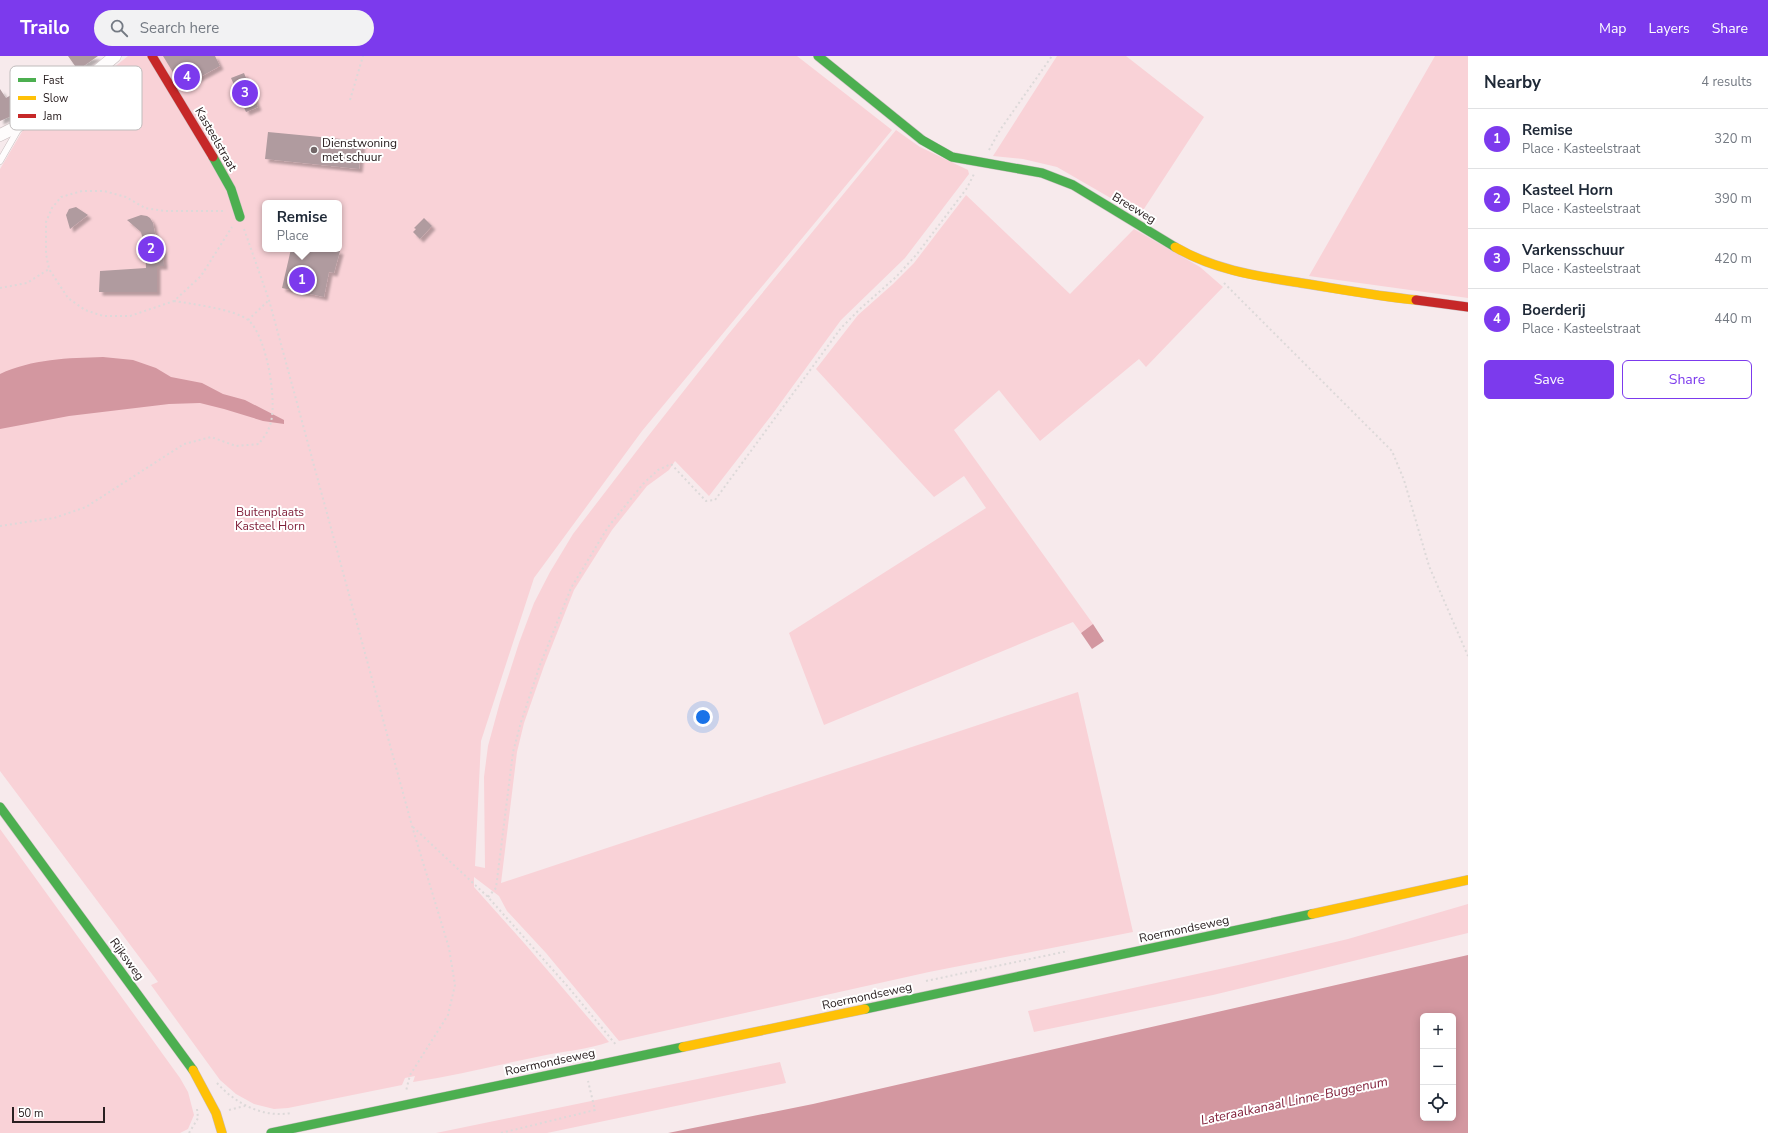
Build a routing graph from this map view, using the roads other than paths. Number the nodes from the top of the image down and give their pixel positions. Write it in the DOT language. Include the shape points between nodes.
graph roads {
  1 [pos="115,56"];
  2 [pos="152,56"];
  3 [pos="818,56"];
  4 [pos="103,66"];
  5 [pos="11,130"];
  6 [pos="18,130"];
  7 [pos="0,135"];
  8 [pos="0,161"];
  9 [pos="239,222"];
  10 [pos="1468,307"];
  11 [pos="0,807"];
  12 [pos="1468,880"];
  13 [pos="222,1133"];
  14 [pos="271,1133"];
  1 -- 4 [label="street"];
  2 -- 9 [label="main road, Kasteelstraat" via="231,189"];
  3 -- 10 [label="main road, Breeweg" via="922,140 952,157 1042,173 1073,185 1181,250 1219,266 1248,274 1372,295"];
  5 -- 7 [label="street"];
  6 -- 8 [label="lane"];
  11 -- 13 [label="main road, Rijksweg" via="198,1076 216,1113"];
  12 -- 14 [label="main road, Roermondseweg"];
}
